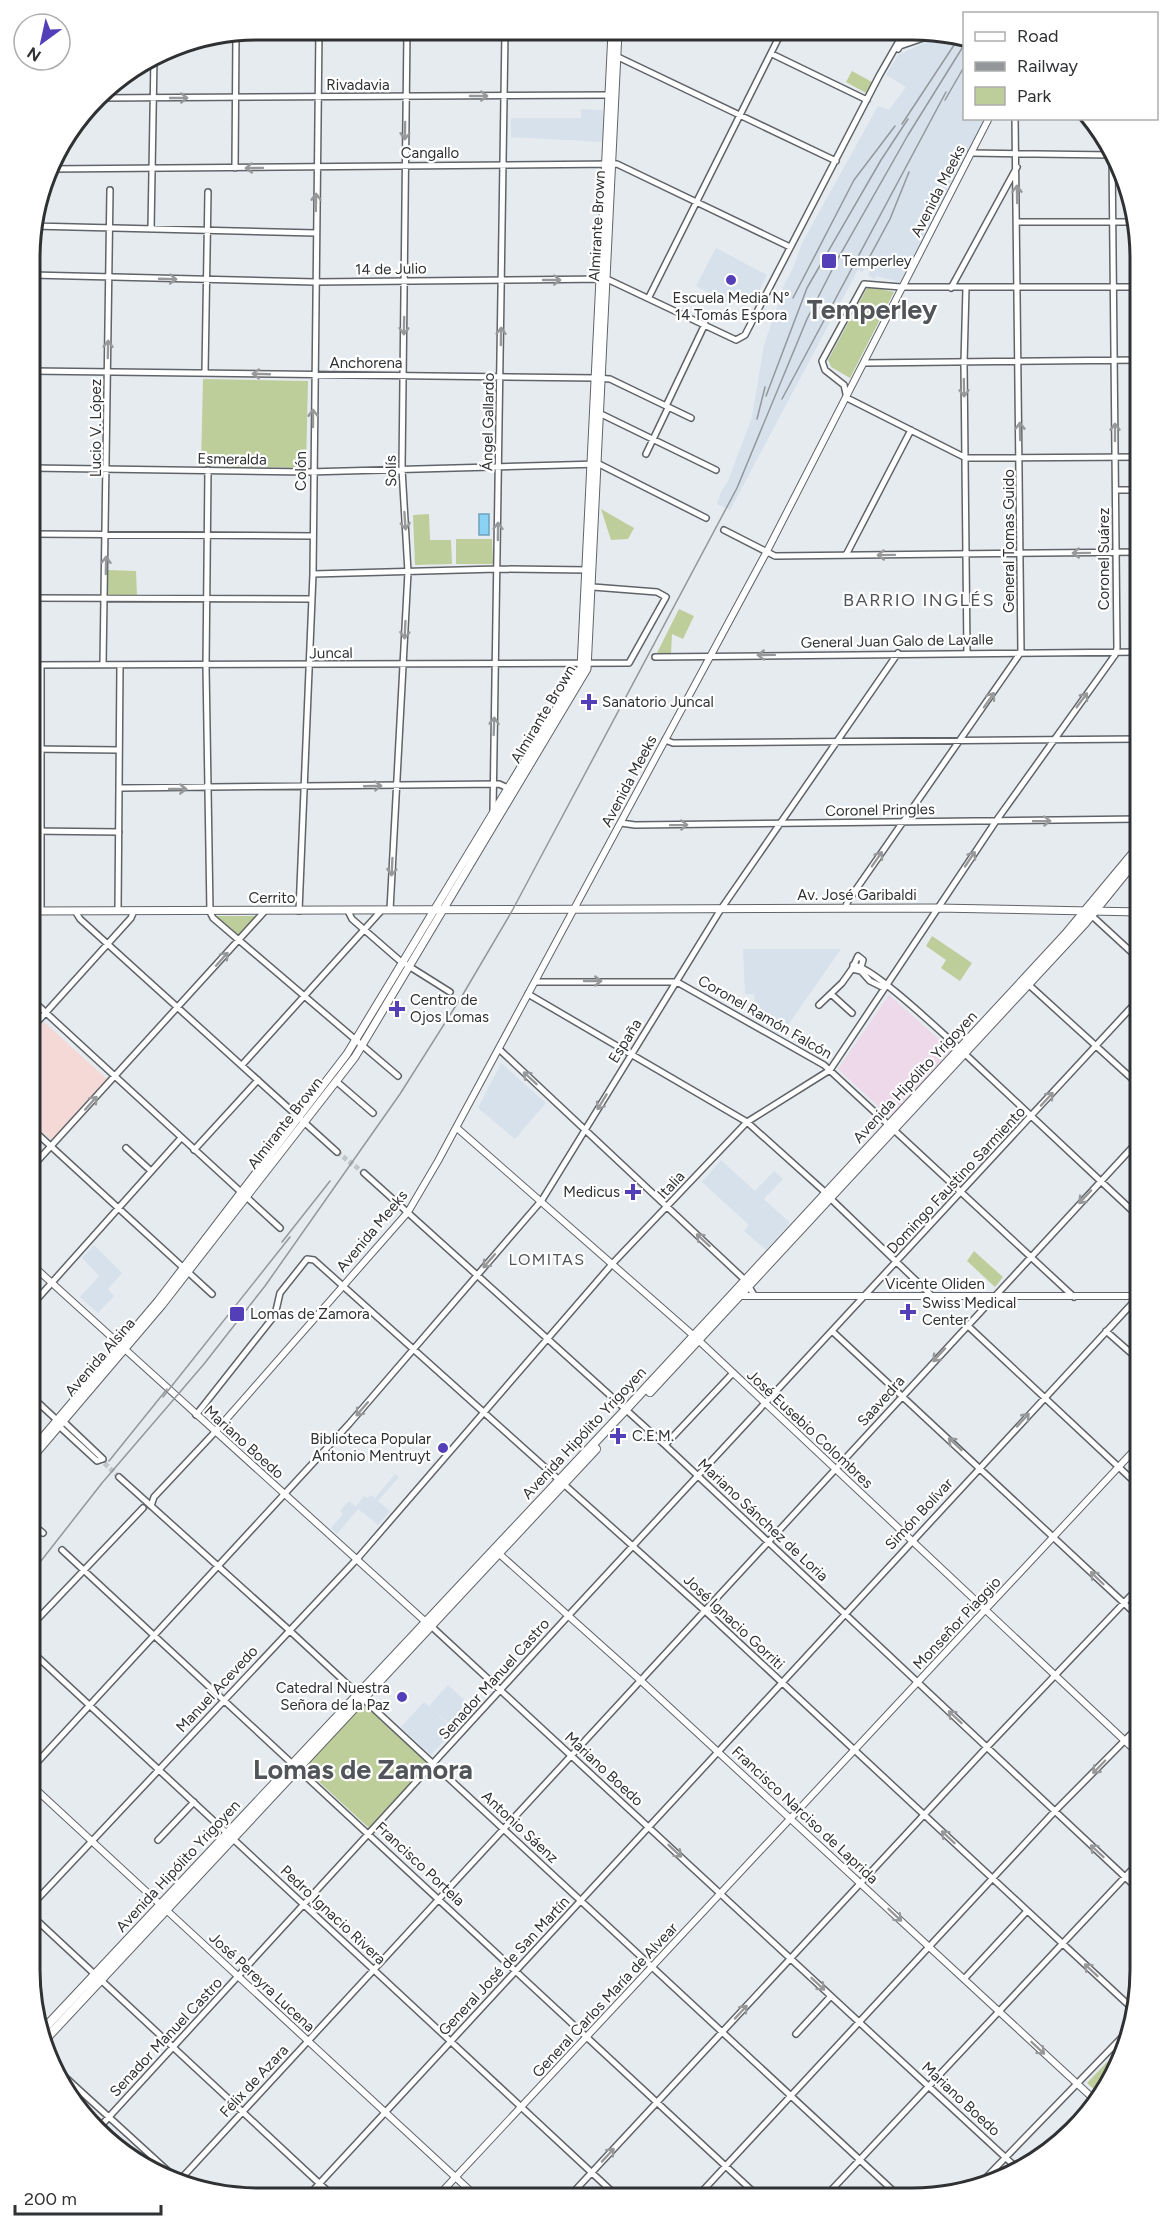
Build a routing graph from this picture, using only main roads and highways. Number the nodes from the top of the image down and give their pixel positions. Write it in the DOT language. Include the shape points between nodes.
graph roads {
  1 [pos="612,40"];
  2 [pos="618,40"];
  3 [pos="613,95"];
  4 [pos="599,378"];
  5 [pos="596,465"];
  6 [pos="590,570"];
  7 [pos="585,663"];
  8 [pos="510,789"];
  9 [pos="1130,859"];
  10 [pos="1130,867"];
  11 [pos="40,910"];
  12 [pos="438,910"];
  13 [pos="512,911"];
  14 [pos="1130,912"];
  15 [pos="1090,913"];
  16 [pos="359,1043"];
  17 [pos="962,1051"];
  18 [pos="301,1120"];
  19 [pos="186,1270"];
  20 [pos="60,1423"];
  21 [pos="40,1442"];
  22 [pos="40,1448"];
  23 [pos="97,1976"];
  24 [pos="48,2025"];
  25 [pos="50,2033"];
  1 -- 3 [label="main road, Almirante Brown"];
  2 -- 3 [label="main road, Almirante Brown"];
  3 -- 4 [label="main road, Almirante Brown"];
  4 -- 5 [label="main road, Almirante Brown"];
  4 -- 5 [label="main road, Almirante Brown" via="601,414"];
  5 -- 6 [label="main road, Almirante Brown"];
  6 -- 7 [label="main road, Almirante Brown"];
  6 -- 7 [label="main road, Almirante Brown" via="593,586"];
  7 -- 8 [label="main road, Almirante Brown"];
  8 -- 12 [label="main road, Almirante Brown"];
  8 -- 12 [label="main road, Almirante Brown"];
  9 -- 15 [label="main road, Avenida Hipólito Yrigoyen"];
  10 -- 15 [label="main road, Avenida Hipólito Yrigoyen"];
  11 -- 12 [label="main road, Cerrito"];
  12 -- 13 [label="main road, Cerrito"];
  12 -- 16 [label="main road, Almirante Brown"];
  13 -- 15 [label="main road, Av. José Garibaldi" via="937,908"];
  14 -- 15 [label="main road, Av. José Garibaldi"];
  15 -- 17 [label="main road, Avenida Hipólito Yrigoyen"];
  15 -- 17 [label="main road, Avenida Hipólito Yrigoyen"];
  16 -- 18 [label="main road, Almirante Brown"];
  16 -- 18 [label="main road, Almirante Brown" via="336,1081"];
  17 -- 23 [label="main road, Avenida Hipólito Yrigoyen"];
  18 -- 19 [label="main road, Almirante Brown"];
  19 -- 20 [label="main road, Avenida Alsina"];
  20 -- 21 [label="main road, Avenida Alsina"];
  20 -- 22 [label="main road, Avenida Alsina"];
  23 -- 24 [label="main road, Avenida Hipólito Yrigoyen"];
  23 -- 25 [label="main road, Avenida Hipólito Yrigoyen"];
}
